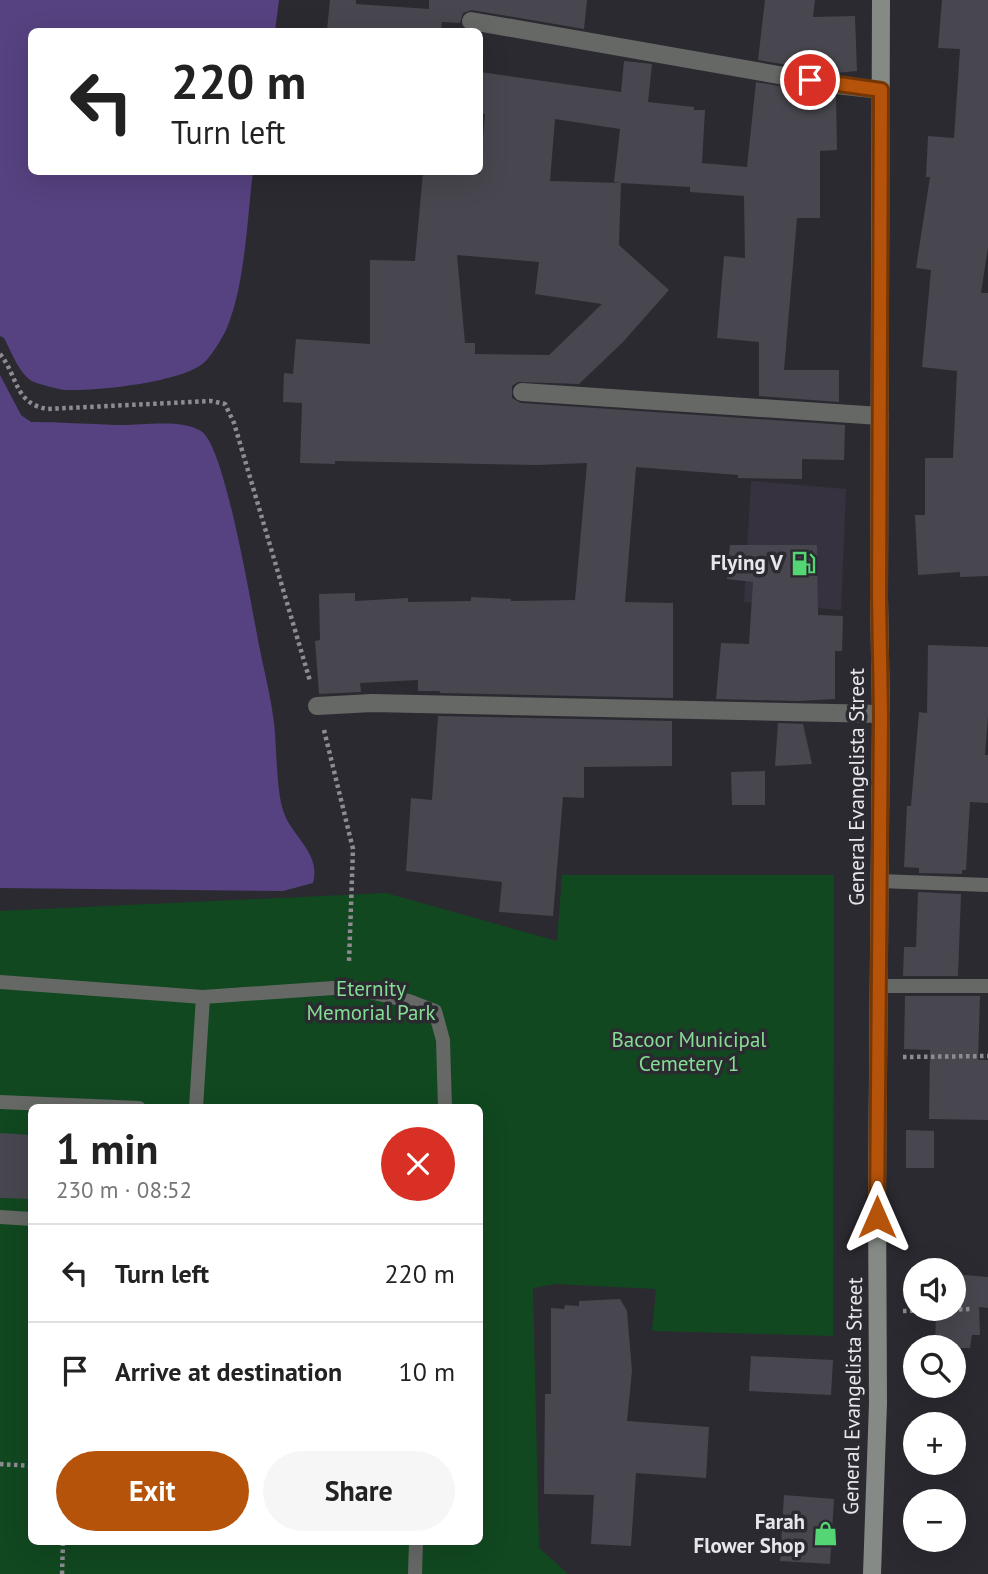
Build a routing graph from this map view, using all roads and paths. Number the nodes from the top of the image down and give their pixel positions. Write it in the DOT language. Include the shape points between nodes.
graph roads {
  1 [pos="881,0"];
  2 [pos="471,21"];
  3 [pos="881,90"];
  4 [pos="0,355"];
  5 [pos="522,392"];
  6 [pos="880,416"];
  7 [pos="317,706"];
  8 [pos="881,715"];
  9 [pos="879,881"];
  10 [pos="988,885"];
  11 [pos="0,982"];
  12 [pos="878,986"];
  13 [pos="988,986"];
  14 [pos="348,988"];
  15 [pos="203,997"];
  16 [pos="988,1056"];
  17 [pos="878,1057"];
  18 [pos="0,1102"];
  19 [pos="46,1104"];
  20 [pos="195,1104"];
  21 [pos="445,1104"];
  22 [pos="0,1217"];
  23 [pos="28,1219"];
  24 [pos="973,1309"];
  25 [pos="877,1312"];
  26 [pos="0,1464"];
  27 [pos="28,1466"];
  28 [pos="63,1545"];
  29 [pos="416,1545"];
  30 [pos="62,1574"];
  31 [pos="415,1574"];
  32 [pos="873,1574"];
  1 -- 3 [label="main road, General Evangelista Street"];
  2 -- 3 [label="street"];
  3 -- 6 [label="main road, General Evangelista Street"];
  4 -- 7 [label="path" via="25,399 47,410 225,404"];
  5 -- 6 [label="street"];
  6 -- 8 [label="main road, General Evangelista Street"];
  7 -- 8 [label="street" via="372,703"];
  7 -- 14 [label="path" via="353,849"];
  8 -- 9 [label="main road, General Evangelista Street"];
  9 -- 10 [label="lane"];
  9 -- 12 [label="main road, General Evangelista Street"];
  11 -- 15 [label="lane"];
  12 -- 13 [label="lane"];
  12 -- 17 [label="main road, General Evangelista Street"];
  14 -- 15 [label="lane"];
  14 -- 21 [label="lane" via="435,1011 443,1040"];
  15 -- 20 [label="lane"];
  16 -- 17 [label="path"];
  17 -- 25 [label="main road, General Evangelista Street"];
  18 -- 19 [label="lane"];
  22 -- 23 [label="lane"];
  24 -- 25 [label="path"];
  25 -- 32 [label="main road, General Evangelista Street"];
  26 -- 27 [label="path"];
  28 -- 30 [label="path"];
  29 -- 31 [label="lane"];
}
